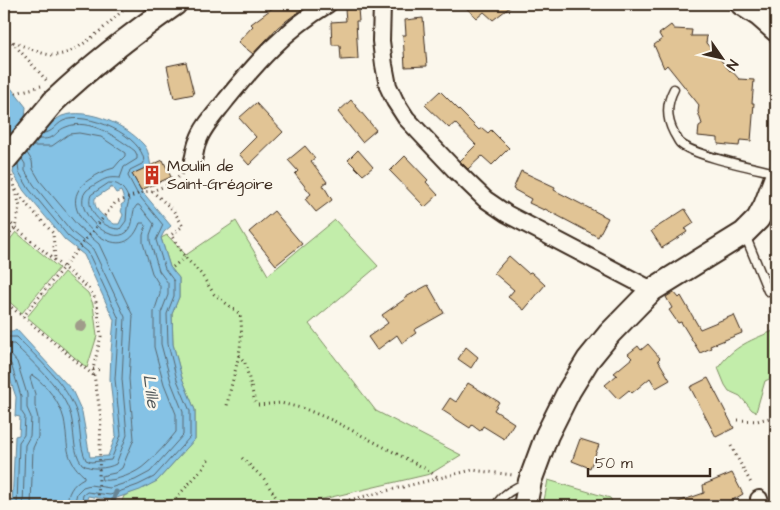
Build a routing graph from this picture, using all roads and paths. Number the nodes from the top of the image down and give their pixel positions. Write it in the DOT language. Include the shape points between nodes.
graph roads {
  1 [pos="130,4"];
  2 [pos="175,4"];
  3 [pos="328,4"];
  4 [pos="382,4"];
  5 [pos="742,4"];
  6 [pos="776,30"];
  7 [pos="4,39"];
  8 [pos="11,41"];
  9 [pos="674,89"];
  10 [pos="16,92"];
  11 [pos="193,160"];
  12 [pos="8,168"];
  13 [pos="776,175"];
  14 [pos="14,188"];
  15 [pos="152,191"];
  16 [pos="4,218"];
  17 [pos="15,228"];
  18 [pos="744,233"];
  19 [pos="4,241"];
  20 [pos="185,257"];
  21 [pos="55,261"];
  22 [pos="63,267"];
  23 [pos="173,267"];
  24 [pos="652,290"];
  25 [pos="768,291"];
  26 [pos="4,301"];
  27 [pos="23,317"];
  28 [pos="239,354"];
  29 [pos="93,369"];
  30 [pos="101,370"];
  31 [pos="93,376"];
  32 [pos="227,406"];
  33 [pos="776,412"];
  34 [pos="769,418"];
  35 [pos="738,420"];
  36 [pos="776,427"];
  37 [pos="731,446"];
  38 [pos="209,458"];
  39 [pos="242,458"];
  40 [pos="437,477"];
  41 [pos="530,482"];
  42 [pos="760,503"];
  43 [pos="98,506"];
  44 [pos="170,506"];
  45 [pos="282,506"];
  46 [pos="325,506"];
  47 [pos="496,506"];
  48 [pos="525,506"];
  1 -- 8 [label="path" via="76,49 65,53 52,55"];
  2 -- 12 [label="street, bridge" via="92,66 54,101"];
  3 -- 11 [label="street" via="284,35 256,62 205,127"];
  4 -- 24 [label="street" via="381,41 388,86 406,118 437,151 485,199 507,214"];
  5 -- 6 [label="street"];
  7 -- 8 [label="path"];
  8 -- 10 [label="path" via="49,84"];
  9 -- 13 [label="lane" via="668,113 680,144 721,160"];
  11 -- 15 [label="path" via="170,184"];
  12 -- 14 [label="path"];
  13 -- 18 [label="street" via="758,220"];
  14 -- 17 [label="path" via="20,207"];
  14 -- 21 [label="path" via="53,233"];
  15 -- 20 [label="path" via="183,226 171,236"];
  15 -- 22 [label="path" via="115,203"];
  16 -- 17 [label="path"];
  17 -- 19 [label="path"];
  17 -- 21 [label="path"];
  18 -- 24 [label="street"];
  18 -- 25 [label="lane"];
  20 -- 23 [label="path"];
  20 -- 28 [label="path" via="214,294 240,314"];
  21 -- 22 [label="path"];
  22 -- 27 [label="path"];
  22 -- 29 [label="path" via="88,288 97,305 101,336"];
  24 -- 41 [label="street" via="588,360 547,435"];
  26 -- 27 [label="path"];
  27 -- 31 [label="path"];
  28 -- 32 [label="path"];
  28 -- 40 [label="path" via="256,404 281,403 334,421"];
  29 -- 30 [label="path"];
  29 -- 31 [label="path"];
  31 -- 43 [label="path" via="101,417"];
  33 -- 34 [label="path"];
  34 -- 35 [label="path"];
  34 -- 36 [label="path"];
  37 -- 42 [label="path"];
  38 -- 44 [label="path"];
  39 -- 45 [label="path" via="264,479"];
  40 -- 41 [label="path" via="472,470 512,475"];
  40 -- 46 [label="path"];
  41 -- 47 [label="lane" via="511,490"];
  41 -- 48 [label="street"];
}
